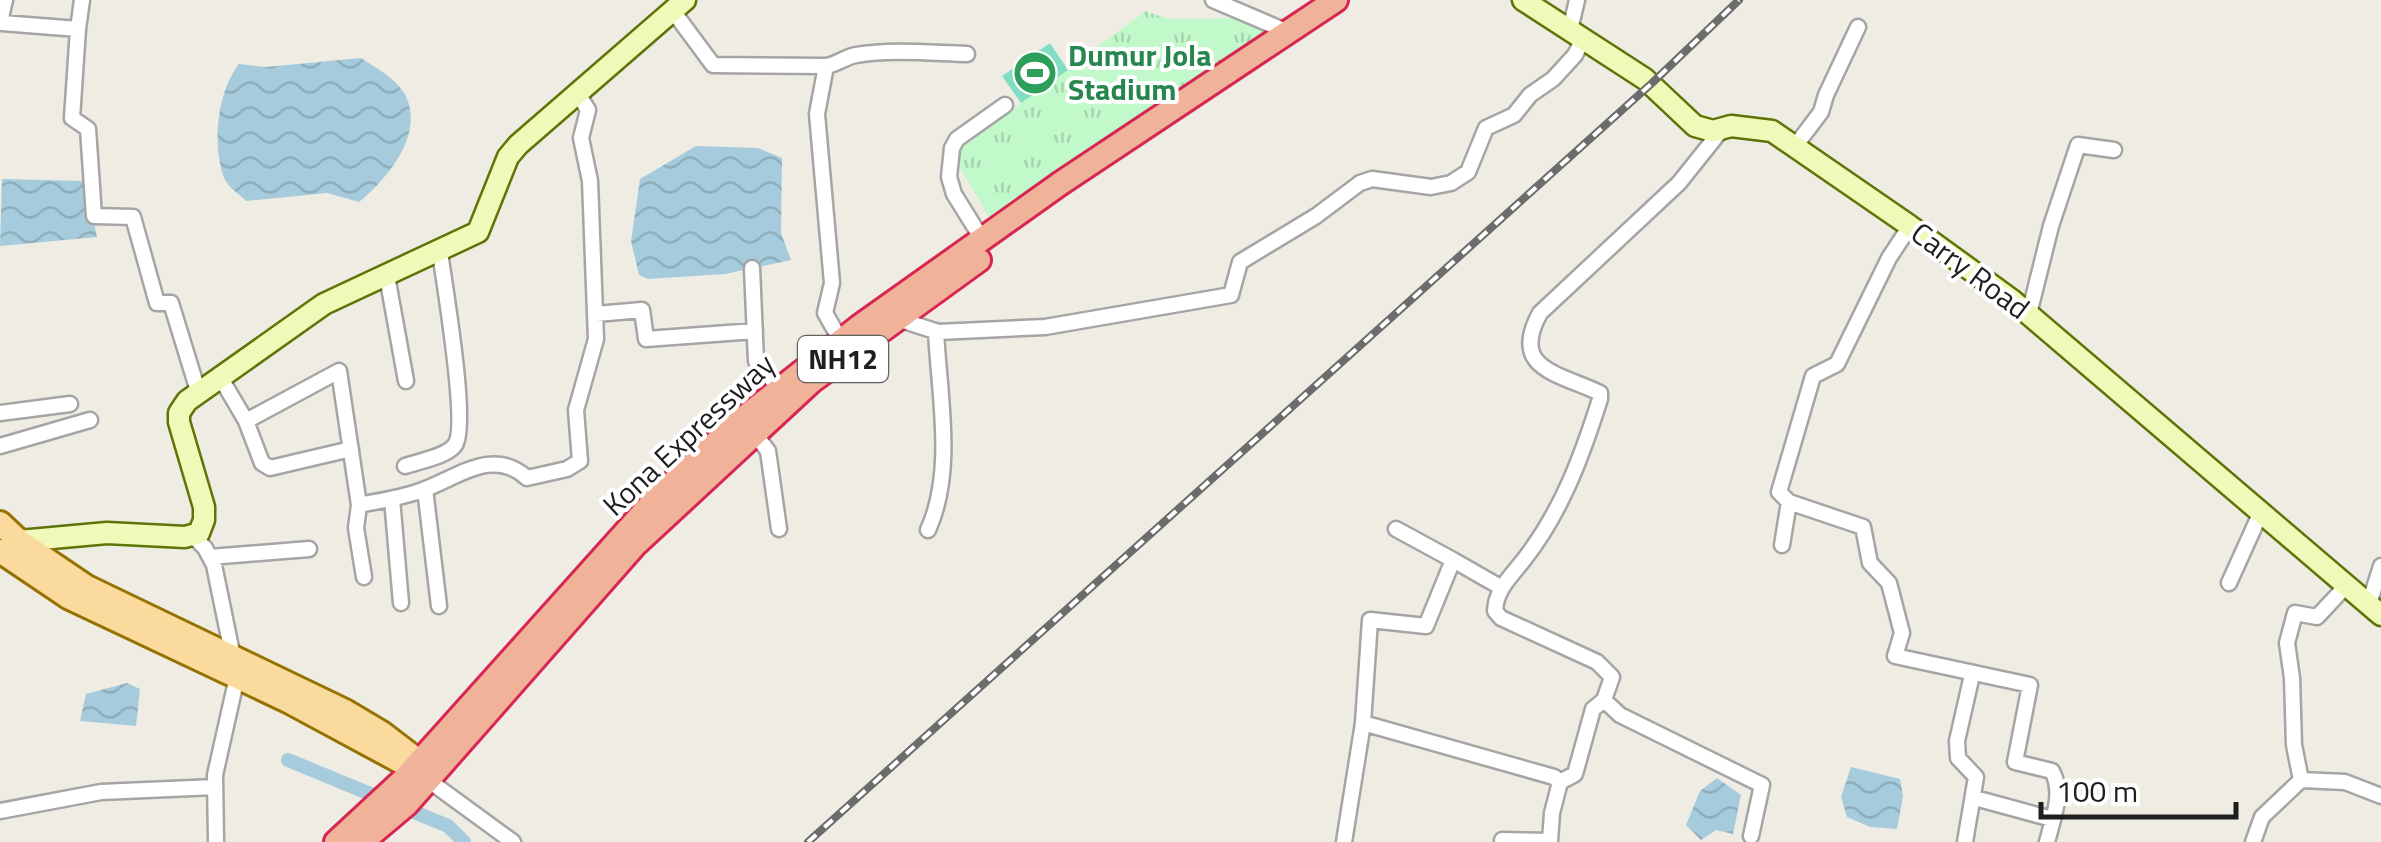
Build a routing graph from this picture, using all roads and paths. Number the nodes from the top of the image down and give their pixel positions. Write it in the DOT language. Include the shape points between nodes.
graph roads {
  1 [pos="5,0"];
  2 [pos="82,0"];
  3 [pos="1213,0"];
  4 [pos="1336,0"];
  5 [pos="1354,0"];
  6 [pos="1522,0"];
  7 [pos="1576,0"];
  8 [pos="679,5"];
  9 [pos="1,22"];
  10 [pos="1858,27"];
  11 [pos="78,30"];
  12 [pos="1288,32"];
  13 [pos="1576,35"];
  14 [pos="967,54"];
  15 [pos="826,66"];
  16 [pos="577,92"];
  17 [pos="1005,105"];
  18 [pos="1724,128"];
  19 [pos="1796,145"];
  20 [pos="2114,150"];
  21 [pos="1910,226"];
  22 [pos="982,239"];
  23 [pos="440,252"];
  24 [pos="752,268"];
  25 [pos="387,276"];
  26 [pos="596,314"];
  27 [pos="2028,314"];
  28 [pos="898,319"];
  29 [pos="755,331"];
  30 [pos="936,331"];
  31 [pos="841,340"];
  32 [pos="220,375"];
  33 [pos="406,381"];
  34 [pos="780,388"];
  35 [pos="198,391"];
  36 [pos="70,404"];
  37 [pos="0,413"];
  38 [pos="90,420"];
  39 [pos="246,421"];
  40 [pos="755,434"];
  41 [pos="0,446"];
  42 [pos="350,449"];
  43 [pos="405,466"];
  44 [pos="425,489"];
  45 [pos="392,499"];
  46 [pos="1789,502"];
  47 [pos="359,505"];
  48 [pos="2261,512"];
  49 [pos="0,523"];
  50 [pos="779,529"];
  51 [pos="928,530"];
  52 [pos="1396,530"];
  53 [pos="193,536"];
  54 [pos="1782,545"];
  55 [pos="10,546"];
  56 [pos="309,549"];
  57 [pos="210,557"];
  58 [pos="1453,560"];
  59 [pos="2381,566"];
  60 [pos="364,577"];
  61 [pos="2229,583"];
  62 [pos="2348,585"];
  63 [pos="1502,588"];
  64 [pos="401,603"];
  65 [pos="438,606"];
  66 [pos="2375,610"];
  67 [pos="236,666"];
  68 [pos="1972,675"];
  69 [pos="1604,700"];
  70 [pos="1363,723"];
  71 [pos="427,773"];
  72 [pos="2301,780"];
  73 [pos="1560,782"];
  74 [pos="215,787"];
  75 [pos="2381,796"];
  76 [pos="1975,798"];
  77 [pos="0,811"];
  78 [pos="2052,819"];
  79 [pos="368,830"];
  80 [pos="1752,836"];
  81 [pos="1502,840"];
  82 [pos="216,842"];
  83 [pos="336,842"];
  84 [pos="513,842"];
  85 [pos="1344,842"];
  86 [pos="1550,842"];
  87 [pos="1965,842"];
  88 [pos="2047,842"];
  89 [pos="2253,842"];
  1 -- 9 [label="street"];
  2 -- 11 [label="street"];
  3 -- 12 [label="street"];
  4 -- 12 [label="highway, Kona Expressway / NH12"];
  5 -- 28 [label="highway, Kona Expressway / NH12"];
  6 -- 13 [label="main road, Carry Road"];
  7 -- 13 [label="street"];
  8 -- 15 [label="street" via="712,64"];
  8 -- 16 [label="main road"];
  9 -- 11 [label="street"];
  10 -- 19 [label="street" via="1821,112"];
  11 -- 35 [label="street" via="72,118 88,129 94,216 132,217 157,303 171,303"];
  12 -- 22 [label="highway, Kona Expressway / NH12"];
  13 -- 18 [label="main road, Carry Road" via="1645,78 1695,126"];
  13 -- 30 [label="street" via="1575,55 1553,78 1514,115 1486,128 1468,172 1431,187 1360,183 1240,262 1230,296 1045,327"];
  14 -- 15 [label="street" via="851,56"];
  15 -- 31 [label="street" via="817,114 832,283 825,313"];
  16 -- 23 [label="main road" via="508,157 478,232"];
  16 -- 26 [label="street" via="588,110 582,138"];
  17 -- 22 [label="street" via="956,138 952,148 954,194"];
  18 -- 19 [label="main road, Carry Road" via="1756,127"];
  18 -- 63 [label="street" via="1679,184 1532,326 1536,363 1600,393 1600,399 1563,499"];
  19 -- 21 [label="main road, Carry Road"];
  20 -- 27 [label="street" via="2078,145"];
  21 -- 27 [label="main road, Carry Road"];
  21 -- 46 [label="street" via="1836,364 1813,376 1779,492"];
  22 -- 31 [label="highway, Kona Expressway / NH12"];
  23 -- 25 [label="main road"];
  23 -- 43 [label="street" via="460,408 458,442"];
  24 -- 29 [label="street"];
  25 -- 32 [label="main road" via="324,304"];
  25 -- 33 [label="street"];
  26 -- 29 [label="street" via="642,310 646,339"];
  26 -- 44 [label="street" via="596,339 576,410 580,461 527,478 501,462 485,464"];
  27 -- 48 [label="main road, Carry Road"];
  28 -- 30 [label="street"];
  28 -- 40 [label="highway, Kona Expressway / NH12" via="812,381"];
  29 -- 34 [label="street" via="756,361"];
  30 -- 51 [label="street" via="940,504"];
  31 -- 34 [label="highway, Kona Expressway / NH12"];
  32 -- 35 [label="main road"];
  32 -- 39 [label="street"];
  34 -- 71 [label="highway, Kona Expressway / NH12" via="659,494"];
  35 -- 53 [label="main road" via="179,414 204,507 202,527"];
  36 -- 37 [label="street"];
  38 -- 41 [label="street"];
  39 -- 42 [label="street" via="270,468"];
  39 -- 42 [label="street" via="339,371"];
  40 -- 50 [label="street" via="768,450"];
  40 -- 71 [label="highway, Kona Expressway / NH12" via="634,545"];
  42 -- 47 [label="street"];
  44 -- 45 [label="street"];
  44 -- 65 [label="street"];
  45 -- 47 [label="street"];
  45 -- 64 [label="street"];
  46 -- 54 [label="street"];
  46 -- 68 [label="street" via="1863,527 1870,562 1889,583 1902,633 1895,656"];
  47 -- 60 [label="street"];
  48 -- 61 [label="street"];
  48 -- 62 [label="main road, Carry Road"];
  49 -- 55 [label="main road"];
  52 -- 58 [label="street"];
  53 -- 55 [label="main road" via="106,533"];
  53 -- 57 [label="street"];
  55 -- 67 [label="main road"];
  56 -- 57 [label="street"];
  57 -- 67 [label="street"];
  58 -- 63 [label="street"];
  58 -- 70 [label="street" via="1426,626 1369,622"];
  59 -- 66 [label="street"];
  62 -- 66 [label="main road, Carry Road"];
  62 -- 72 [label="street" via="2317,617 2295,613 2288,643"];
  63 -- 69 [label="street" via="1495,611 1501,618 1597,662 1612,677"];
  67 -- 71 [label="main road"];
  67 -- 74 [label="street"];
  68 -- 76 [label="street" via="1957,741 1958,758 1976,777"];
  68 -- 78 [label="street" via="2030,685 2015,762 2052,770 2060,789"];
  69 -- 73 [label="street" via="1593,709 1575,774"];
  69 -- 80 [label="street" via="1620,715 1762,785"];
  70 -- 73 [label="street"];
  70 -- 85 [label="street"];
  71 -- 79 [label="highway, Kona Expressway / NH12"];
  71 -- 84 [label="street"];
  72 -- 75 [label="street" via="2345,782"];
  72 -- 89 [label="street" via="2262,818"];
  73 -- 86 [label="street"];
  74 -- 77 [label="street" via="100,792"];
  74 -- 82 [label="street"];
  76 -- 78 [label="street"];
  76 -- 87 [label="street"];
  78 -- 88 [label="street"];
  79 -- 83 [label="highway, Kona Expressway / NH12"];
  81 -- 86 [label="street"];
}
